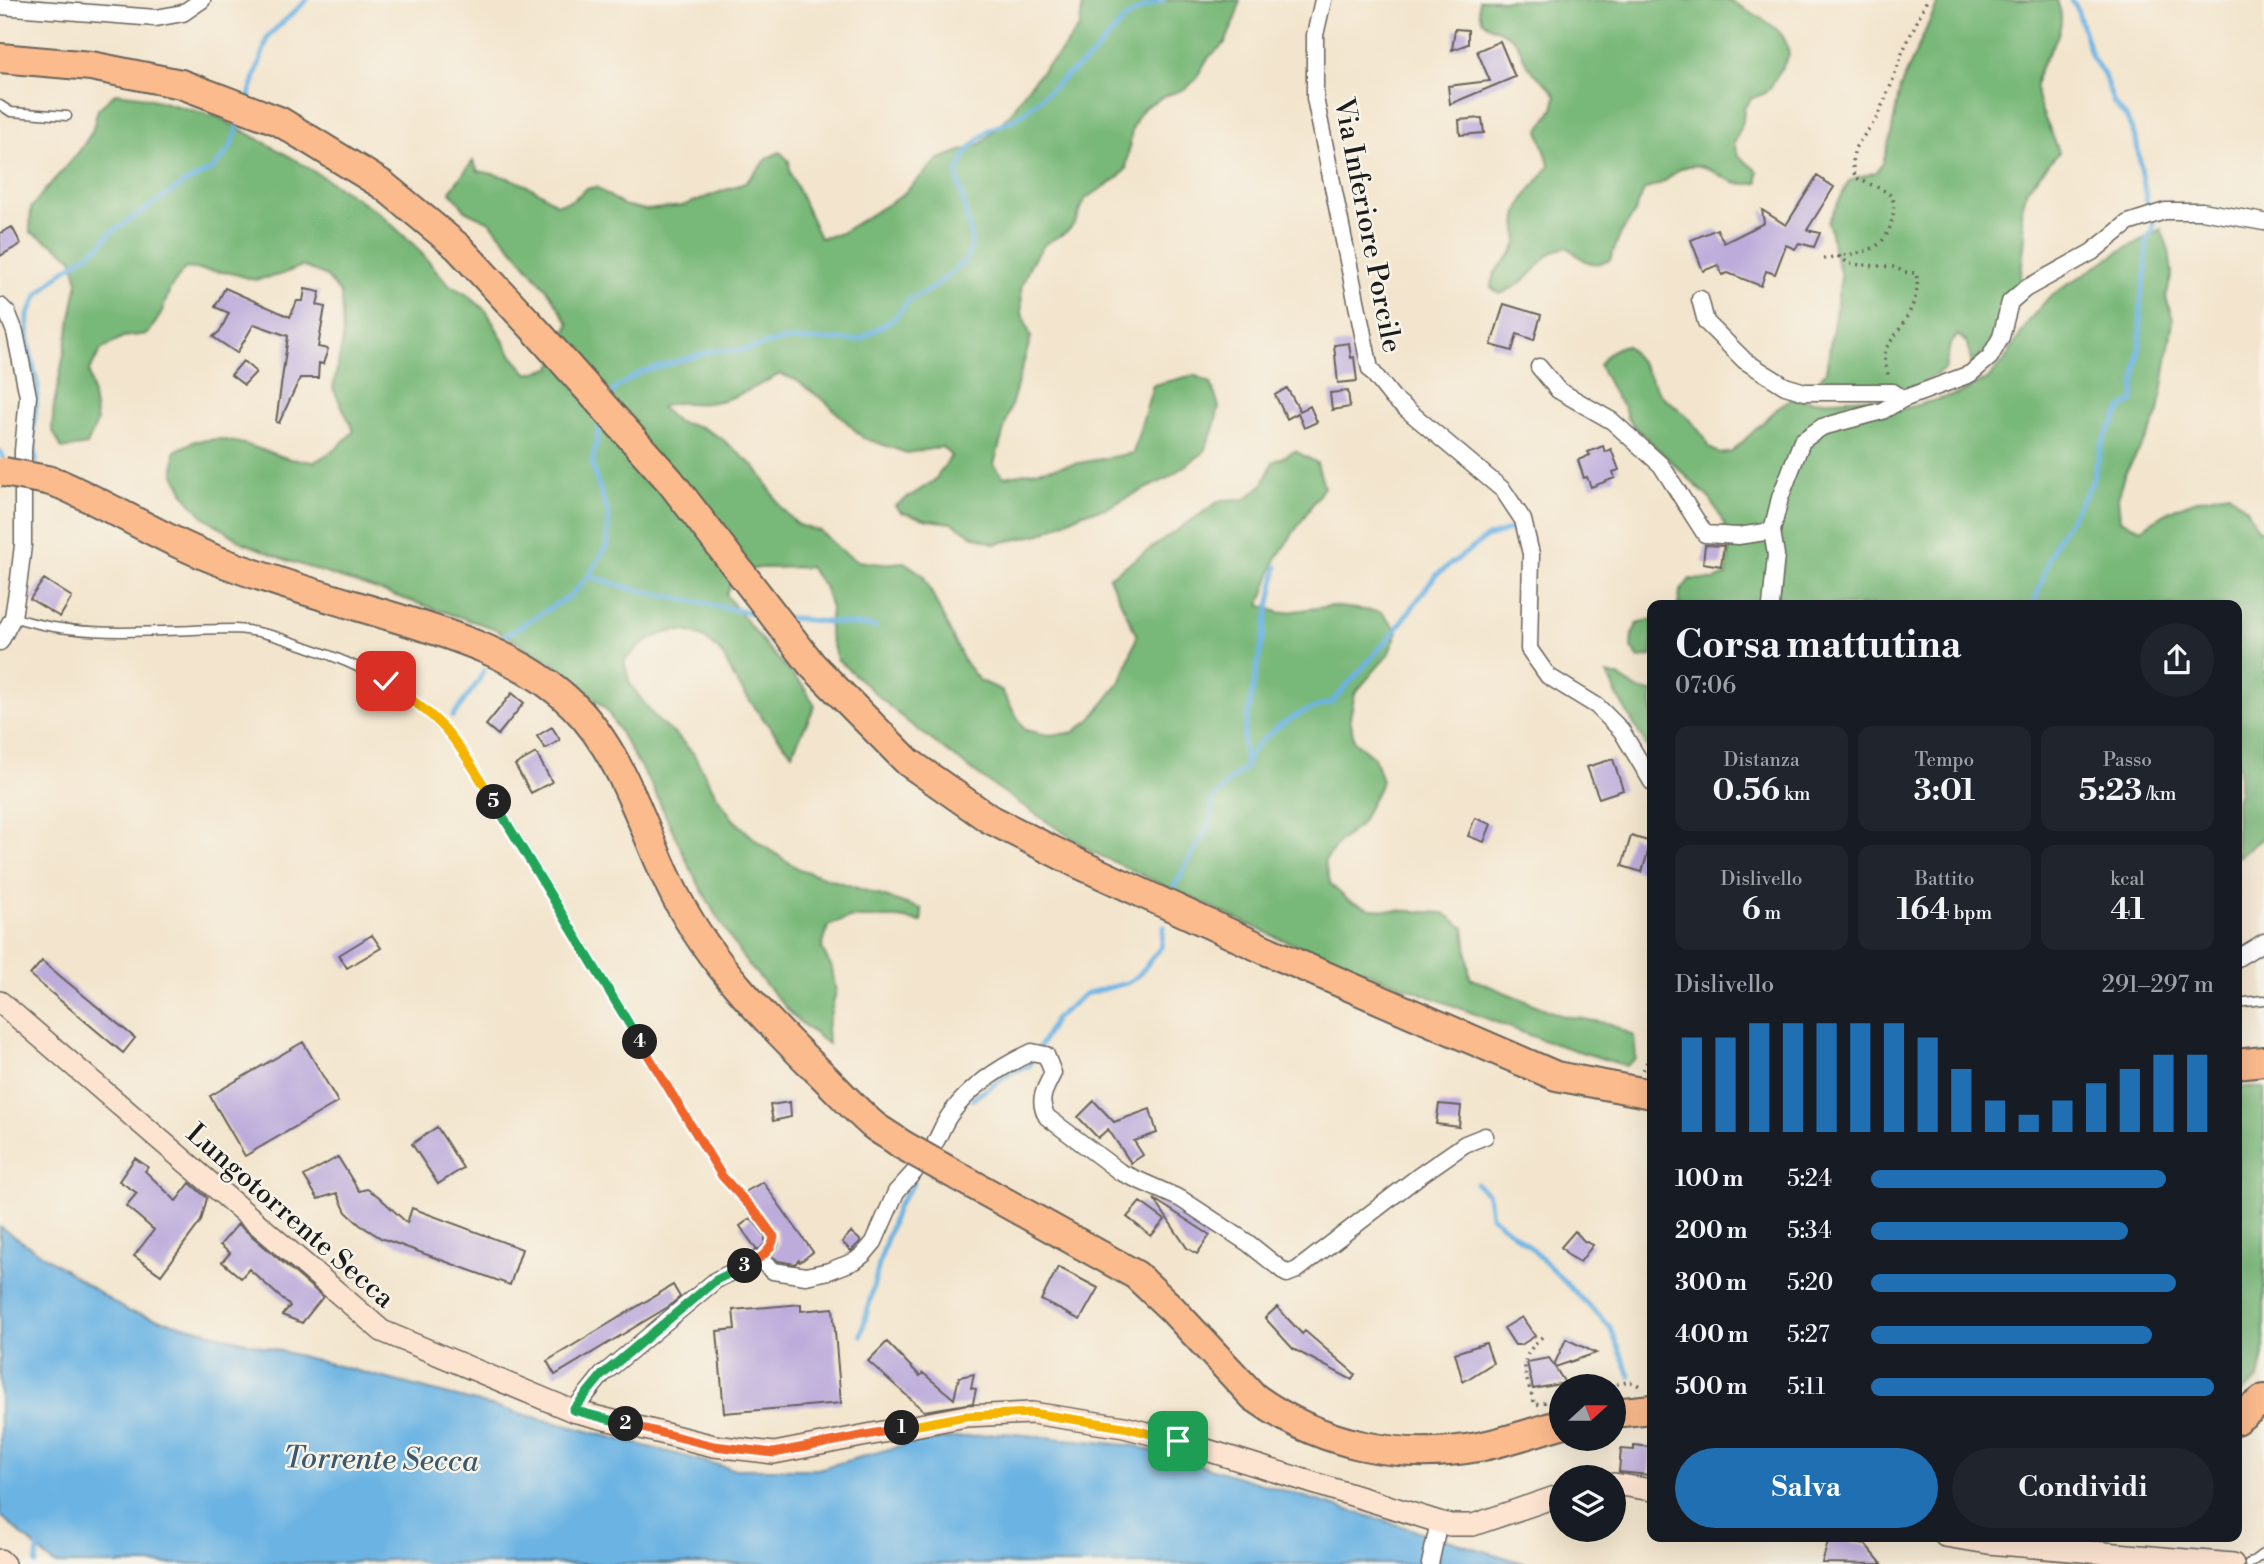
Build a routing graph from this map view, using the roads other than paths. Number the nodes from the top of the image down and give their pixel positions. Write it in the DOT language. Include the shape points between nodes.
graph roads {
  1 [pos="202,0"];
  2 [pos="1323,0"];
  3 [pos="0,6"];
  4 [pos="0,58"];
  5 [pos="0,105"];
  6 [pos="67,116"];
  7 [pos="2264,222"];
  8 [pos="1700,299"];
  9 [pos="0,306"];
  10 [pos="1539,367"];
  11 [pos="1898,396"];
  12 [pos="2,472"];
  13 [pos="1772,531"];
  14 [pos="1772,600"];
  15 [pos="5,629"];
  16 [pos="1647,769"];
  17 [pos="2264,942"];
  18 [pos="2242,955"];
  19 [pos="2264,1000"];
  20 [pos="0,1002"];
  21 [pos="2242,1002"];
  22 [pos="2264,1061"];
  23 [pos="2242,1063"];
  24 [pos="1647,1083"];
  25 [pos="1485,1136"];
  26 [pos="936,1141"];
  27 [pos="915,1171"];
  28 [pos="758,1259"];
  29 [pos="2264,1399"];
  30 [pos="1647,1403"];
  31 [pos="1626,1409"];
  32 [pos="573,1410"];
  33 [pos="2242,1416"];
  34 [pos="1549,1427"];
  35 [pos="1626,1486"];
  36 [pos="1647,1489"];
  37 [pos="1549,1499"];
  38 [pos="1437,1532"];
  39 [pos="1978,1542"];
  40 [pos="2264,1553"];
  41 [pos="0,1560"];
  42 [pos="4,1564"];
  43 [pos="1430,1564"];
  44 [pos="2232,1564"];
  45 [pos="2249,1564"];
  1 -- 3 [label="street" via="183,13 156,18"];
  2 -- 16 [label="street, Via Inferiore Porcile" via="1315,35 1315,98 1370,369 1393,398 1503,490 1523,520 1531,554 1529,649 1548,676 1597,706 1621,730"];
  4 -- 24 [label="highway" via="91,66 181,84 279,121 383,185 458,247 539,334 670,481 812,665 908,762 988,818 1270,953 1556,1076"];
  5 -- 6 [label="lane" via="11,113"];
  7 -- 11 [label="street" via="2202,211 2165,211 2128,223 2092,252 2010,302 2001,337 1990,357 1970,374"];
  8 -- 11 [label="street" via="1706,322 1745,361 1785,386 1805,392"];
  9 -- 15 [label="street" via="15,332 28,396 23,545"];
  10 -- 13 [label="street" via="1558,390 1612,421 1661,465 1705,534"];
  11 -- 13 [label="street" via="1882,411 1822,427 1802,441"];
  12 -- 34 [label="highway, bridge" via="60,484 208,557 259,576 468,642 555,688 609,752 676,898 704,943 744,994 834,1086 873,1125 901,1144 1136,1275 1269,1408 1337,1440 1375,1450 1418,1453 1478,1447"];
  13 -- 14 [label="street" via="1776,555"];
  15 -- 28 [label="lane" via="39,626 151,633 238,629 275,635 349,662 421,707 444,729 481,779 722,1176 774,1237 773,1245"];
  17 -- 18 [label="street"];
  19 -- 21 [label="lane"];
  20 -- 32 [label="main road, Lungotorrente Secca" via="382,1331"];
  22 -- 23 [label="highway"];
  25 -- 26 [label="street" via="1465,1144 1419,1176 1287,1274 1181,1199 1120,1172 1047,1117 1041,1098 1053,1073 1046,1055 1032,1052 976,1087 950,1114"];
  27 -- 28 [label="street" via="896,1192 874,1242 855,1261 806,1276 773,1271"];
  28 -- 32 [label="street" via="716,1280 602,1375"];
  29 -- 33 [label="highway"];
  30 -- 31 [label="highway"];
  32 -- 38 [label="main road, Lungotorrente Secca" via="714,1446 774,1453 966,1416 1032,1413 1167,1438"];
  35 -- 36 [label="main road"];
  37 -- 38 [label="main road, Lungotorrente Secca"];
  38 -- 43 [label="street"];
  39 -- 44 [label="main road"];
  40 -- 45 [label="lane"];
  41 -- 42 [label="main road"];
}
